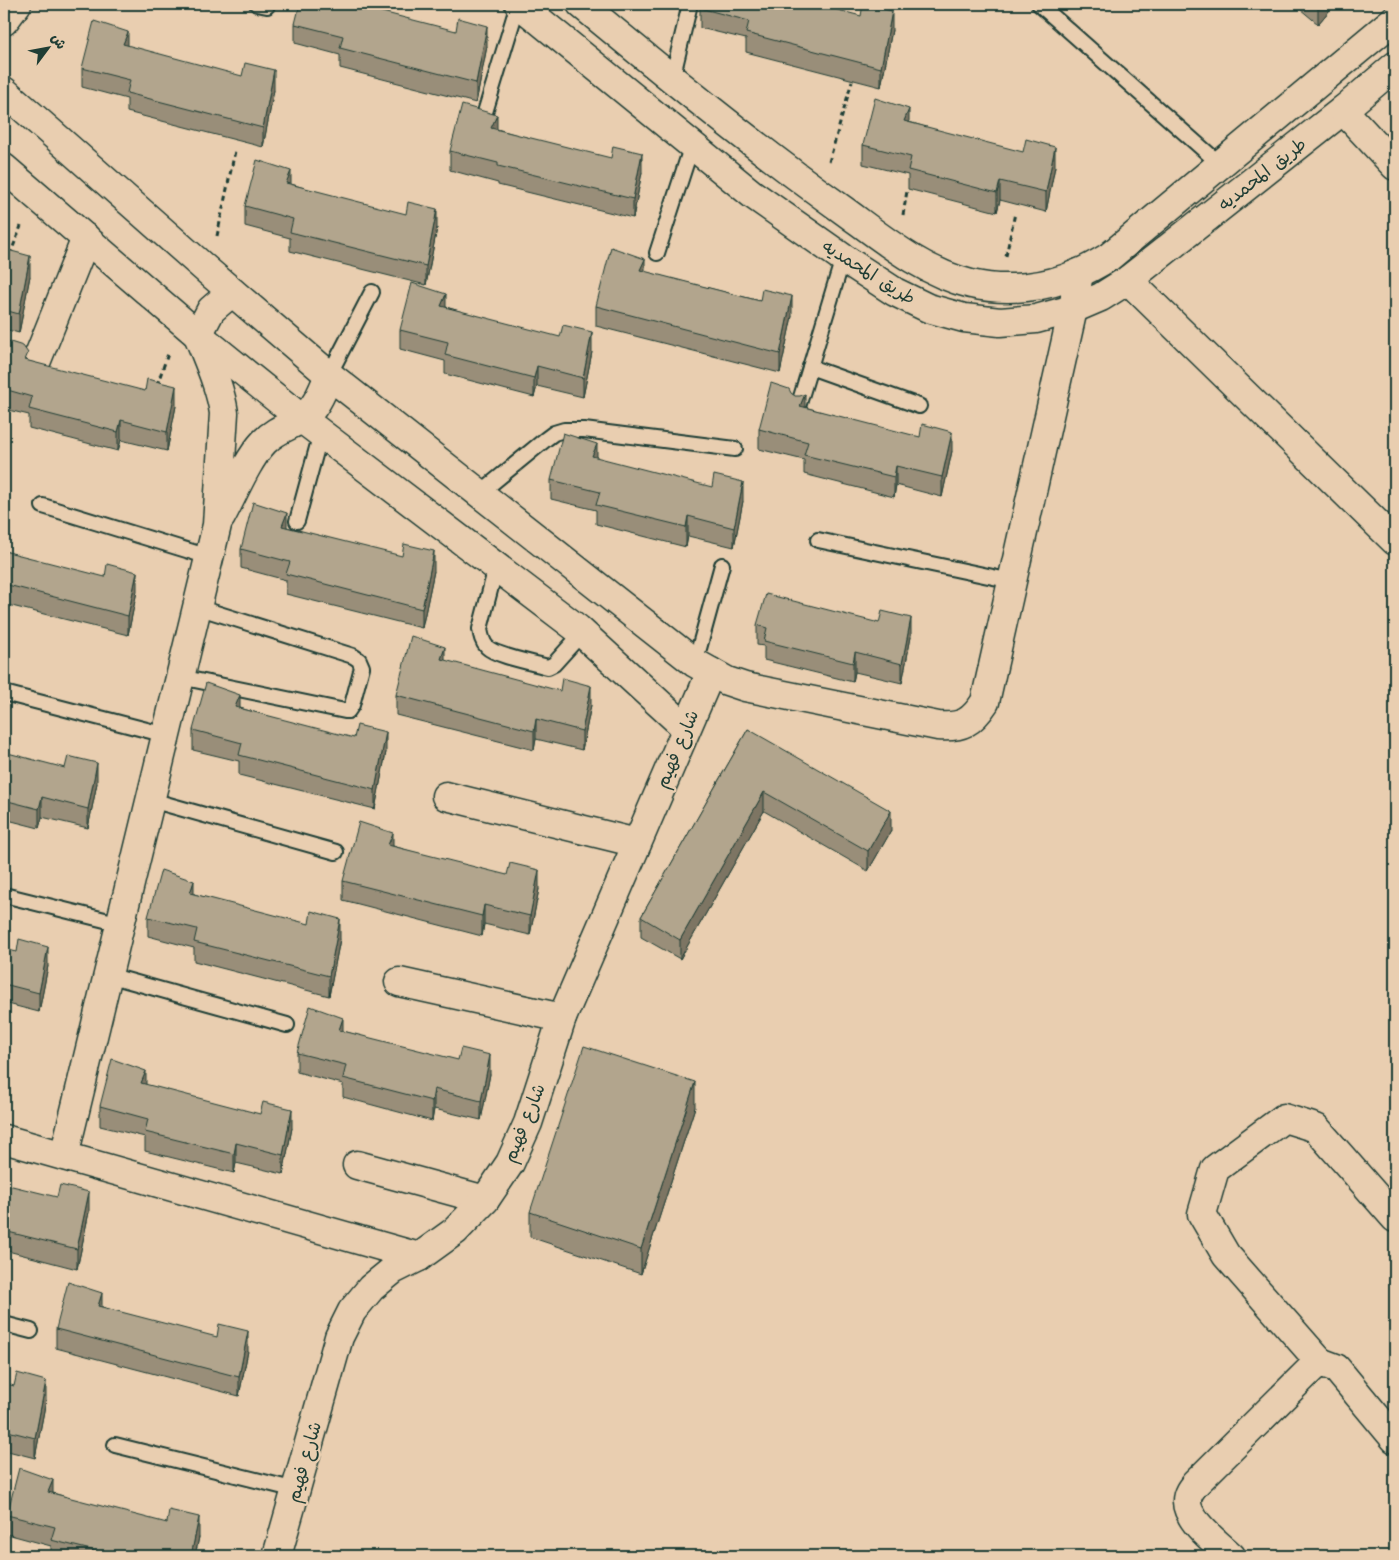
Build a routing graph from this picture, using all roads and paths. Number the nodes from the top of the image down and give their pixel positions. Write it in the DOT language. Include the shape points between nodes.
graph roads {
  1 [pos="17,4"];
  2 [pos="518,4"];
  3 [pos="581,4"];
  4 [pos="690,4"];
  5 [pos="1039,4"];
  6 [pos="1395,19"];
  7 [pos="4,21"];
  8 [pos="1395,66"];
  9 [pos="672,79"];
  10 [pos="852,81"];
  11 [pos="4,91"];
  12 [pos="1343,110"];
  13 [pos="483,119"];
  14 [pos="692,145"];
  15 [pos="235,151"];
  16 [pos="1220,165"];
  17 [pos="1395,166"];
  18 [pos="4,168"];
  19 [pos="33,192"];
  20 [pos="820,194"];
  21 [pos="1015,213"];
  22 [pos="86,238"];
  23 [pos="656,253"];
  24 [pos="10,257"];
  25 [pos="843,258"];
  26 [pos="209,272"];
  27 [pos="1079,273"];
  28 [pos="1128,280"];
  29 [pos="999,287"];
  30 [pos="232,292"];
  31 [pos="372,292"];
  32 [pos="1072,310"];
  33 [pos="189,328"];
  34 [pos="37,360"];
  35 [pos="810,367"];
  36 [pos="329,375"];
  37 [pos="156,390"];
  38 [pos="919,406"];
  39 [pos="798,407"];
  40 [pos="311,426"];
  41 [pos="736,449"];
  42 [pos="480,493"];
  43 [pos="43,506"];
  44 [pos="298,521"];
  45 [pos="217,525"];
  46 [pos="818,540"];
  47 [pos="1395,541"];
  48 [pos="209,557"];
  49 [pos="722,566"];
  50 [pos="496,567"];
  51 [pos="1012,581"];
  52 [pos="197,607"];
  53 [pos="582,633"];
  54 [pos="703,668"];
  55 [pos="180,677"];
  56 [pos="4,693"];
  57 [pos="686,728"];
  58 [pos="166,735"];
  59 [pos="446,796"];
  60 [pos="150,800"];
  61 [pos="637,843"];
  62 [pos="336,852"];
  63 [pos="4,895"];
  64 [pos="121,924"];
  65 [pos="108,976"];
  66 [pos="399,982"];
  67 [pos="562,1018"];
  68 [pos="287,1025"];
  69 [pos="4,1139"];
  70 [pos="64,1156"];
  71 [pos="356,1165"];
  72 [pos="485,1200"];
  73 [pos="1395,1218"];
  74 [pos="420,1256"];
  75 [pos="4,1324"];
  76 [pos="31,1330"];
  77 [pos="1320,1362"];
  78 [pos="1395,1439"];
  79 [pos="115,1445"];
  80 [pos="296,1490"];
  81 [pos="277,1556"];
  82 [pos="1231,1556"];
  1 -- 7 [label="street"];
  2 -- 13 [label="lane"];
  2 -- 14 [label="street, طريق المحمديه"];
  3 -- 9 [label="street, طريق المحمديه"];
  4 -- 9 [label="lane"];
  5 -- 16 [label="lane"];
  6 -- 16 [label="street, طريق المحمديه"];
  8 -- 12 [label="street, طريق المحمديه"];
  9 -- 20 [label="street, طريق المحمديه"];
  10 -- 20 [label="path"];
  11 -- 26 [label="street"];
  12 -- 17 [label="street"];
  12 -- 28 [label="street, طريق المحمديه"];
  14 -- 23 [label="lane"];
  14 -- 25 [label="street, طريق المحمديه" via="752,194"];
  15 -- 26 [label="path"];
  16 -- 27 [label="street, طريق المحمديه" via="1109,257"];
  18 -- 19 [label="street"];
  19 -- 22 [label="street"];
  19 -- 24 [label="path"];
  20 -- 29 [label="street, طريق المحمديه" via="919,264 971,284"];
  21 -- 29 [label="path"];
  22 -- 33 [label="street"];
  22 -- 34 [label="street"];
  25 -- 32 [label="street, طريق المحمديه" via="894,292 928,308 964,318 1000,322 1036,319"];
  25 -- 35 [label="lane"];
  26 -- 30 [label="street"];
  27 -- 29 [label="street, طريق المحمديه" via="1026,287"];
  27 -- 32 [label="street"];
  28 -- 32 [label="street, طريق المحمديه"];
  28 -- 47 [label="street"];
  30 -- 33 [label="street"];
  30 -- 36 [label="street"];
  31 -- 36 [label="lane"];
  32 -- 51 [label="street"];
  33 -- 37 [label="path"];
  33 -- 40 [label="street"];
  33 -- 45 [label="street" via="218,386 224,413"];
  35 -- 38 [label="lane"];
  35 -- 39 [label="lane"];
  36 -- 40 [label="street"];
  36 -- 42 [label="street"];
  40 -- 44 [label="lane"];
  40 -- 45 [label="street" via="275,432 258,448"];
  40 -- 50 [label="street"];
  41 -- 42 [label="lane" via="564,430 546,439"];
  42 -- 54 [label="street"];
  43 -- 48 [label="lane"];
  45 -- 48 [label="street"];
  46 -- 51 [label="lane"];
  48 -- 52 [label="street"];
  49 -- 54 [label="lane"];
  50 -- 53 [label="street"];
  50 -- 53 [label="lane" via="480,629 487,647 548,667"];
  51 -- 54 [label="street" via="985,702 978,714 966,723 952,727 767,692 727,681"];
  52 -- 55 [label="street"];
  52 -- 55 [label="lane" via="354,656 361,663 352,705 348,711 341,711"];
  53 -- 57 [label="street"];
  54 -- 57 [label="street, شارع فهيم"];
  55 -- 58 [label="street"];
  56 -- 58 [label="lane"];
  57 -- 61 [label="street, شارع فهيم"];
  58 -- 60 [label="street"];
  59 -- 61 [label="street"];
  60 -- 62 [label="lane"];
  60 -- 64 [label="street"];
  61 -- 67 [label="street, شارع فهيم"];
  63 -- 64 [label="lane"];
  64 -- 65 [label="street"];
  65 -- 68 [label="lane"];
  65 -- 70 [label="street"];
  66 -- 67 [label="street"];
  67 -- 72 [label="street, شارع فهيم" via="528,1123 510,1163"];
  69 -- 70 [label="street"];
  70 -- 74 [label="street"];
  71 -- 72 [label="street"];
  72 -- 74 [label="street, شارع فهيم" via="455,1231"];
  73 -- 77 [label="street" via="1316,1128 1284,1118 1215,1170 1202,1214 1226,1255"];
  74 -- 80 [label="street, شارع فهيم" via="393,1270 371,1288 352,1311 339,1337"];
  75 -- 76 [label="lane"];
  77 -- 78 [label="street" via="1336,1368"];
  77 -- 82 [label="street" via="1189,1493 1190,1514"];
  79 -- 80 [label="lane"];
  80 -- 81 [label="street, شارع فهيم"];
}
